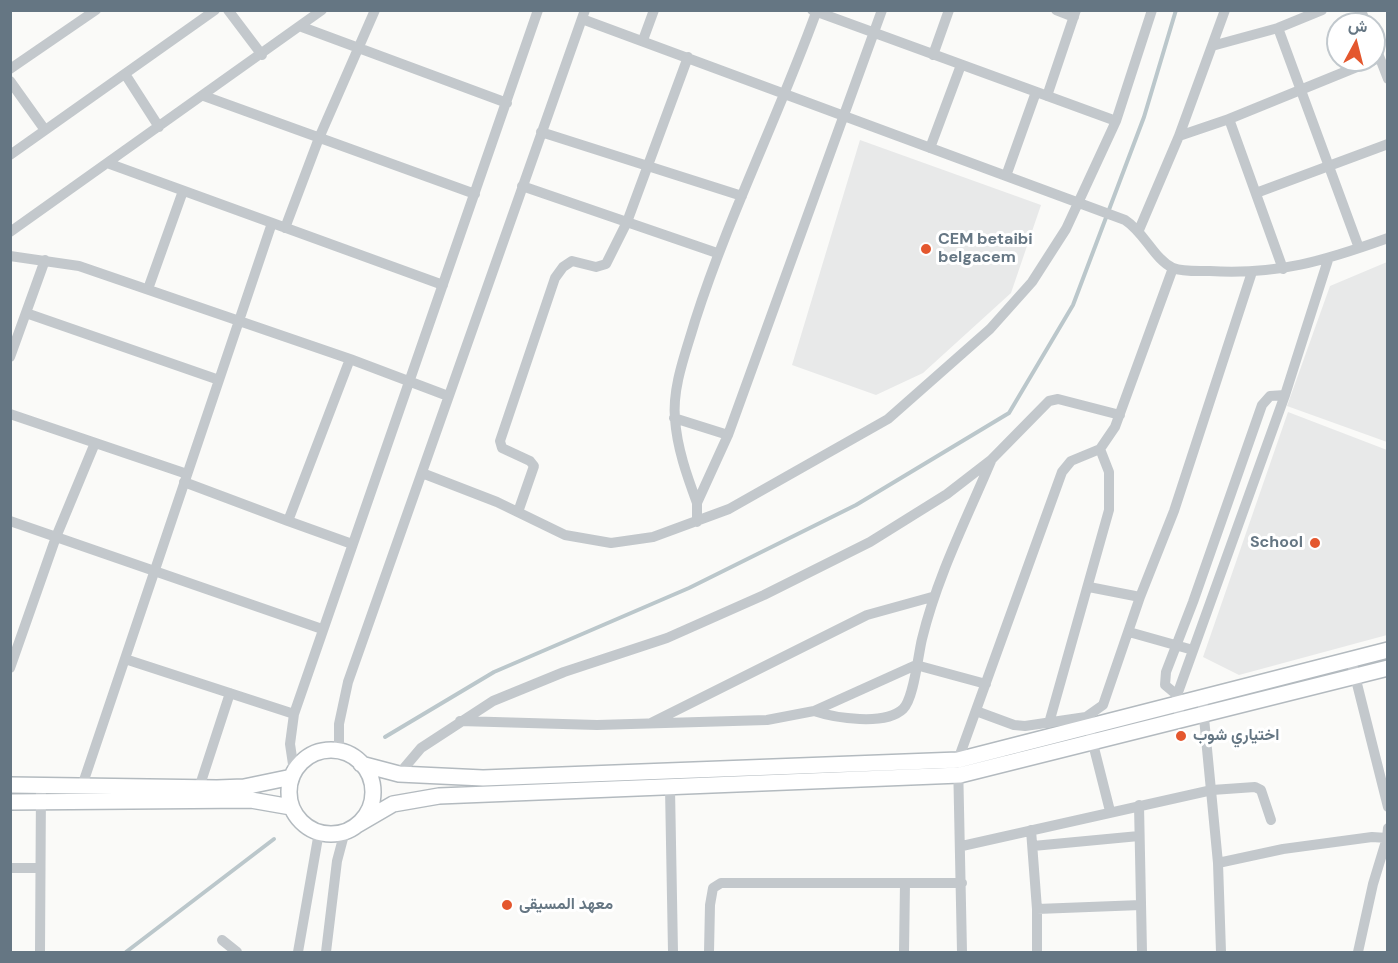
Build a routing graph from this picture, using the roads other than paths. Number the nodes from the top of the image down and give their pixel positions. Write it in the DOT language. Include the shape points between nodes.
graph roads {
  1 [pos="96,10"];
  2 [pos="215,10"];
  3 [pos="228,10"];
  4 [pos="322,10"];
  5 [pos="375,10"];
  6 [pos="525,10"];
  7 [pos="654,10"];
  8 [pos="882,10"];
  9 [pos="949,10"];
  10 [pos="1056,10"];
  11 [pos="1152,10"];
  12 [pos="1225,10"];
  13 [pos="1322,10"];
  14 [pos="815,11"];
  15 [pos="538,12"];
  16 [pos="1075,14"];
  17 [pos="583,15"];
  18 [pos="302,27"];
  19 [pos="1278,28"];
  20 [pos="874,33"];
  21 [pos="643,40"];
  22 [pos="1212,46"];
  23 [pos="358,48"];
  24 [pos="262,55"];
  25 [pos="933,55"];
  26 [pos="688,57"];
  27 [pos="961,65"];
  28 [pos="10,69"];
  29 [pos="1344,72"];
  30 [pos="125,74"];
  31 [pos="10,81"];
  32 [pos="1300,90"];
  33 [pos="1036,92"];
  34 [pos="786,94"];
  35 [pos="204,96"];
  36 [pos="1047,96"];
  37 [pos="507,103"];
  38 [pos="843,116"];
  39 [pos="1229,119"];
  40 [pos="1116,121"];
  41 [pos="159,127"];
  42 [pos="45,130"];
  43 [pos="541,132"];
  44 [pos="1179,136"];
  45 [pos="319,138"];
  46 [pos="1388,144"];
  47 [pos="930,148"];
  48 [pos="10,154"];
  49 [pos="110,164"];
  50 [pos="1328,167"];
  51 [pos="647,168"];
  52 [pos="1006,176"];
  53 [pos="522,186"];
  54 [pos="183,191"];
  55 [pos="1256,193"];
  56 [pos="475,194"];
  57 [pos="742,196"];
  58 [pos="1080,204"];
  59 [pos="627,222"];
  60 [pos="272,223"];
  61 [pos="285,228"];
  62 [pos="1139,230"];
  63 [pos="10,232"];
  64 [pos="1388,238"];
  65 [pos="1359,248"];
  66 [pos="717,253"];
  67 [pos="10,256"];
  68 [pos="45,260"];
  69 [pos="1328,260"];
  70 [pos="1173,268"];
  71 [pos="1283,269"];
  72 [pos="1252,272"];
  73 [pos="443,285"];
  74 [pos="148,289"];
  75 [pos="26,313"];
  76 [pos="239,320"];
  77 [pos="10,357"];
  78 [pos="350,359"];
  79 [pos="219,380"];
  80 [pos="409,381"];
  81 [pos="1285,395"];
  82 [pos="448,396"];
  83 [pos="10,414"];
  84 [pos="1120,415"];
  85 [pos="674,418"];
  86 [pos="728,435"];
  87 [pos="95,442"];
  88 [pos="1100,449"];
  89 [pos="991,460"];
  90 [pos="422,473"];
  91 [pos="186,478"];
  92 [pos="697,503"];
  93 [pos="518,512"];
  94 [pos="288,521"];
  95 [pos="10,522"];
  96 [pos="697,522"];
  97 [pos="56,537"];
  98 [pos="352,544"];
  99 [pos="155,569"];
  100 [pos="1089,587"];
  101 [pos="932,597"];
  102 [pos="1140,597"];
  103 [pos="322,629"];
  104 [pos="1129,632"];
  105 [pos="14,645"];
  106 [pos="1177,645"];
  107 [pos="1193,650"];
  108 [pos="1388,650"];
  109 [pos="125,659"];
  110 [pos="1351,660"];
  111 [pos="916,665"];
  112 [pos="10,668"];
  113 [pos="1388,668"];
  114 [pos="1354,677"];
  115 [pos="1274,679"];
  116 [pos="986,684"];
  117 [pos="230,693"];
  118 [pos="1276,695"];
  119 [pos="1202,697"];
  120 [pos="1178,699"];
  121 [pos="814,711"];
  122 [pos="976,711"];
  123 [pos="294,714"];
  124 [pos="1204,716"];
  125 [pos="460,721"];
  126 [pos="1180,721"];
  127 [pos="1049,723"];
  128 [pos="648,724"];
  129 [pos="1089,726"];
  130 [pos="1093,743"];
  131 [pos="339,751"];
  132 [pos="361,764"];
  133 [pos="959,768"];
  134 [pos="293,774"];
  135 [pos="399,774"];
  136 [pos="10,785"];
  137 [pos="41,785"];
  138 [pos="81,786"];
  139 [pos="199,788"];
  140 [pos="670,788"];
  141 [pos="1212,790"];
  142 [pos="10,802"];
  143 [pos="41,802"];
  144 [pos="1139,806"];
  145 [pos="291,807"];
  146 [pos="1388,807"];
  147 [pos="1110,811"];
  148 [pos="1271,820"];
  149 [pos="351,828"];
  150 [pos="1388,828"];
  151 [pos="1031,830"];
  152 [pos="319,832"];
  153 [pos="1139,836"];
  154 [pos="1387,838"];
  155 [pos="962,846"];
  156 [pos="1033,846"];
  157 [pos="1218,863"];
  158 [pos="10,868"];
  159 [pos="40,868"];
  160 [pos="905,883"];
  161 [pos="962,883"];
  162 [pos="1141,905"];
  163 [pos="1037,909"];
  164 [pos="222,940"];
  165 [pos="40,952"];
  166 [pos="237,952"];
  167 [pos="298,952"];
  168 [pos="326,952"];
  169 [pos="673,952"];
  170 [pos="709,952"];
  171 [pos="904,952"];
  172 [pos="962,952"];
  173 [pos="1037,952"];
  174 [pos="1142,952"];
  175 [pos="1221,952"];
  176 [pos="1358,952"];
  1 -- 28 [label="street"];
  2 -- 30 [label="street"];
  3 -- 24 [label="street"];
  4 -- 18 [label="street"];
  5 -- 23 [label="street"];
  6 -- 15 [label="street"];
  7 -- 21 [label="street"];
  8 -- 20 [label="street"];
  9 -- 25 [label="street"];
  10 -- 16 [label="street"];
  11 -- 40 [label="street"];
  12 -- 22 [label="street"];
  13 -- 19 [label="street"];
  14 -- 20 [label="street"];
  14 -- 34 [label="street"];
  15 -- 37 [label="street"];
  16 -- 36 [label="street"];
  17 -- 21 [label="street"];
  17 -- 43 [label="street"];
  18 -- 23 [label="street"];
  18 -- 24 [label="street"];
  19 -- 22 [label="street"];
  19 -- 32 [label="street"];
  20 -- 25 [label="street"];
  20 -- 38 [label="street"];
  21 -- 26 [label="street"];
  22 -- 44 [label="street"];
  23 -- 37 [label="street"];
  23 -- 45 [label="street"];
  24 -- 35 [label="street"];
  25 -- 27 [label="street"];
  26 -- 34 [label="street"];
  26 -- 51 [label="street"];
  27 -- 33 [label="street"];
  27 -- 47 [label="street"];
  29 -- 32 [label="street"];
  30 -- 41 [label="street"];
  30 -- 42 [label="street"];
  31 -- 42 [label="street"];
  32 -- 39 [label="street"];
  32 -- 50 [label="street"];
  33 -- 36 [label="street"];
  33 -- 52 [label="street"];
  34 -- 38 [label="street"];
  34 -- 57 [label="street"];
  35 -- 41 [label="street"];
  35 -- 45 [label="street"];
  36 -- 40 [label="street"];
  37 -- 56 [label="street"];
  38 -- 47 [label="street"];
  38 -- 86 [label="street"];
  39 -- 44 [label="street"];
  39 -- 55 [label="street"];
  40 -- 58 [label="street"];
  41 -- 49 [label="street"];
  42 -- 48 [label="street"];
  43 -- 51 [label="street"];
  43 -- 53 [label="street"];
  44 -- 62 [label="street"];
  45 -- 56 [label="street"];
  45 -- 61 [label="street"];
  46 -- 50 [label="street"];
  47 -- 52 [label="street"];
  49 -- 54 [label="street"];
  49 -- 63 [label="street"];
  50 -- 55 [label="street"];
  50 -- 65 [label="street"];
  51 -- 57 [label="street"];
  51 -- 59 [label="street"];
  52 -- 58 [label="street"];
  53 -- 59 [label="street"];
  53 -- 82 [label="street"];
  54 -- 60 [label="street"];
  54 -- 74 [label="street"];
  55 -- 71 [label="street"];
  56 -- 73 [label="street"];
  57 -- 66 [label="street"];
  58 -- 62 [label="street" via="1125,220"];
  58 -- 96 [label="street" via="1032,282 990,329 888,419 729,509"];
  59 -- 66 [label="street"];
  59 -- 93 [label="street" via="604,266 572,261 555,278 500,441 502,448 534,466"];
  60 -- 61 [label="street"];
  60 -- 76 [label="street"];
  61 -- 73 [label="street"];
  62 -- 70 [label="street" via="1154,252"];
  64 -- 65 [label="street"];
  65 -- 69 [label="street"];
  66 -- 85 [label="street" via="677,386"];
  67 -- 68 [label="street"];
  68 -- 74 [label="street" via="79,266"];
  68 -- 75 [label="street"];
  69 -- 71 [label="street"];
  69 -- 81 [label="street"];
  70 -- 72 [label="street"];
  70 -- 84 [label="street"];
  71 -- 72 [label="street"];
  72 -- 102 [label="street" via="1174,511"];
  73 -- 80 [label="street"];
  74 -- 76 [label="street"];
  75 -- 77 [label="street"];
  75 -- 79 [label="street"];
  76 -- 78 [label="street"];
  76 -- 79 [label="street"];
  78 -- 80 [label="street"];
  78 -- 94 [label="street"];
  79 -- 91 [label="street"];
  80 -- 82 [label="street"];
  80 -- 98 [label="street"];
  81 -- 106 [label="street" via="1270,396 1262,405"];
  81 -- 107 [label="street"];
  82 -- 90 [label="street"];
  83 -- 87 [label="street"];
  84 -- 88 [label="street"];
  84 -- 89 [label="street" via="1049,400"];
  85 -- 86 [label="street"];
  85 -- 92 [label="street" via="684,468"];
  86 -- 92 [label="street"];
  87 -- 91 [label="street"];
  87 -- 97 [label="street"];
  88 -- 100 [label="street" via="1109,472 1111,499"];
  88 -- 116 [label="street" via="1071,461 1062,472"];
  89 -- 101 [label="street"];
  89 -- 125 [label="street" via="870,542 764,595 667,638 524,687 493,700"];
  90 -- 93 [label="street"];
  90 -- 131 [label="street" via="348,682 339,724"];
  91 -- 94 [label="street"];
  91 -- 99 [label="street"];
  92 -- 96 [label="street"];
  93 -- 96 [label="street" via="565,535 611,543 653,537"];
  94 -- 98 [label="street"];
  95 -- 97 [label="street"];
  97 -- 99 [label="street"];
  97 -- 105 [label="street"];
  98 -- 103 [label="street"];
  99 -- 103 [label="street"];
  99 -- 109 [label="street"];
  100 -- 102 [label="street"];
  100 -- 127 [label="street"];
  101 -- 111 [label="street"];
  101 -- 128 [label="street" via="867,615"];
  102 -- 104 [label="street"];
  103 -- 123 [label="street"];
  104 -- 106 [label="street"];
  104 -- 127 [label="street" via="1103,705 1086,717"];
  105 -- 112 [label="street"];
  106 -- 107 [label="street"];
  106 -- 120 [label="street" via="1164,680"];
  107 -- 120 [label="street"];
  108 -- 110 [label="street"];
  109 -- 117 [label="street"];
  109 -- 138 [label="street"];
  110 -- 114 [label="street"];
  110 -- 115 [label="street"];
  111 -- 116 [label="street"];
  111 -- 121 [label="street"];
  111 -- 121 [label="street" via="908,703 894,714 845,719"];
  113 -- 114 [label="street"];
  114 -- 118 [label="street"];
  114 -- 146 [label="street"];
  115 -- 118 [label="street"];
  115 -- 119 [label="street"];
  116 -- 122 [label="street"];
  117 -- 123 [label="street"];
  117 -- 139 [label="street"];
  118 -- 124 [label="street"];
  119 -- 120 [label="street"];
  119 -- 124 [label="street"];
  120 -- 126 [label="street"];
  120 -- 129 [label="street"];
  121 -- 128 [label="street" via="767,720"];
  122 -- 127 [label="street" via="1014,725"];
  122 -- 133 [label="street"];
  123 -- 134 [label="street" via="290,744"];
  124 -- 126 [label="street"];
  124 -- 141 [label="street"];
  125 -- 128 [label="street"];
  125 -- 135 [label="street" via="421,748"];
  126 -- 130 [label="street"];
  129 -- 130 [label="street"];
  129 -- 133 [label="street"];
  130 -- 133 [label="street"];
  130 -- 147 [label="street"];
  131 -- 132 [label="street"];
  131 -- 134 [label="street" via="313,754"];
  132 -- 135 [label="street"];
  132 -- 149 [label="street" via="369,775 372,795 366,814"];
  133 -- 135 [label="street" via="483,778"];
  133 -- 140 [label="street"];
  133 -- 155 [label="street"];
  134 -- 139 [label="street" via="244,787"];
  134 -- 145 [label="street"];
  136 -- 137 [label="street"];
  137 -- 138 [label="street"];
  137 -- 143 [label="street"];
  138 -- 139 [label="street"];
  140 -- 149 [label="street" via="439,796 393,804"];
  140 -- 169 [label="street"];
  141 -- 144 [label="street"];
  141 -- 148 [label="street" via="1261,790"];
  141 -- 157 [label="street"];
  142 -- 143 [label="street"];
  143 -- 145 [label="street" via="251,800"];
  143 -- 159 [label="street"];
  144 -- 147 [label="street"];
  144 -- 153 [label="street"];
  145 -- 152 [label="street" via="307,827"];
  147 -- 151 [label="street"];
  149 -- 152 [label="street"];
  149 -- 168 [label="street" via="337,861"];
  150 -- 154 [label="street"];
  151 -- 155 [label="street"];
  151 -- 156 [label="street"];
  152 -- 167 [label="street"];
  153 -- 156 [label="street"];
  153 -- 162 [label="street"];
  154 -- 157 [label="street" via="1283,849"];
  154 -- 176 [label="street"];
  155 -- 161 [label="street"];
  156 -- 163 [label="street"];
  157 -- 175 [label="street"];
  158 -- 159 [label="street"];
  159 -- 165 [label="street"];
  160 -- 161 [label="street"];
  160 -- 170 [label="street" via="721,883 713,888 710,905"];
  160 -- 171 [label="street"];
  161 -- 172 [label="street"];
  162 -- 163 [label="street"];
  162 -- 174 [label="street"];
  163 -- 173 [label="street"];
  164 -- 166 [label="street"];
}
